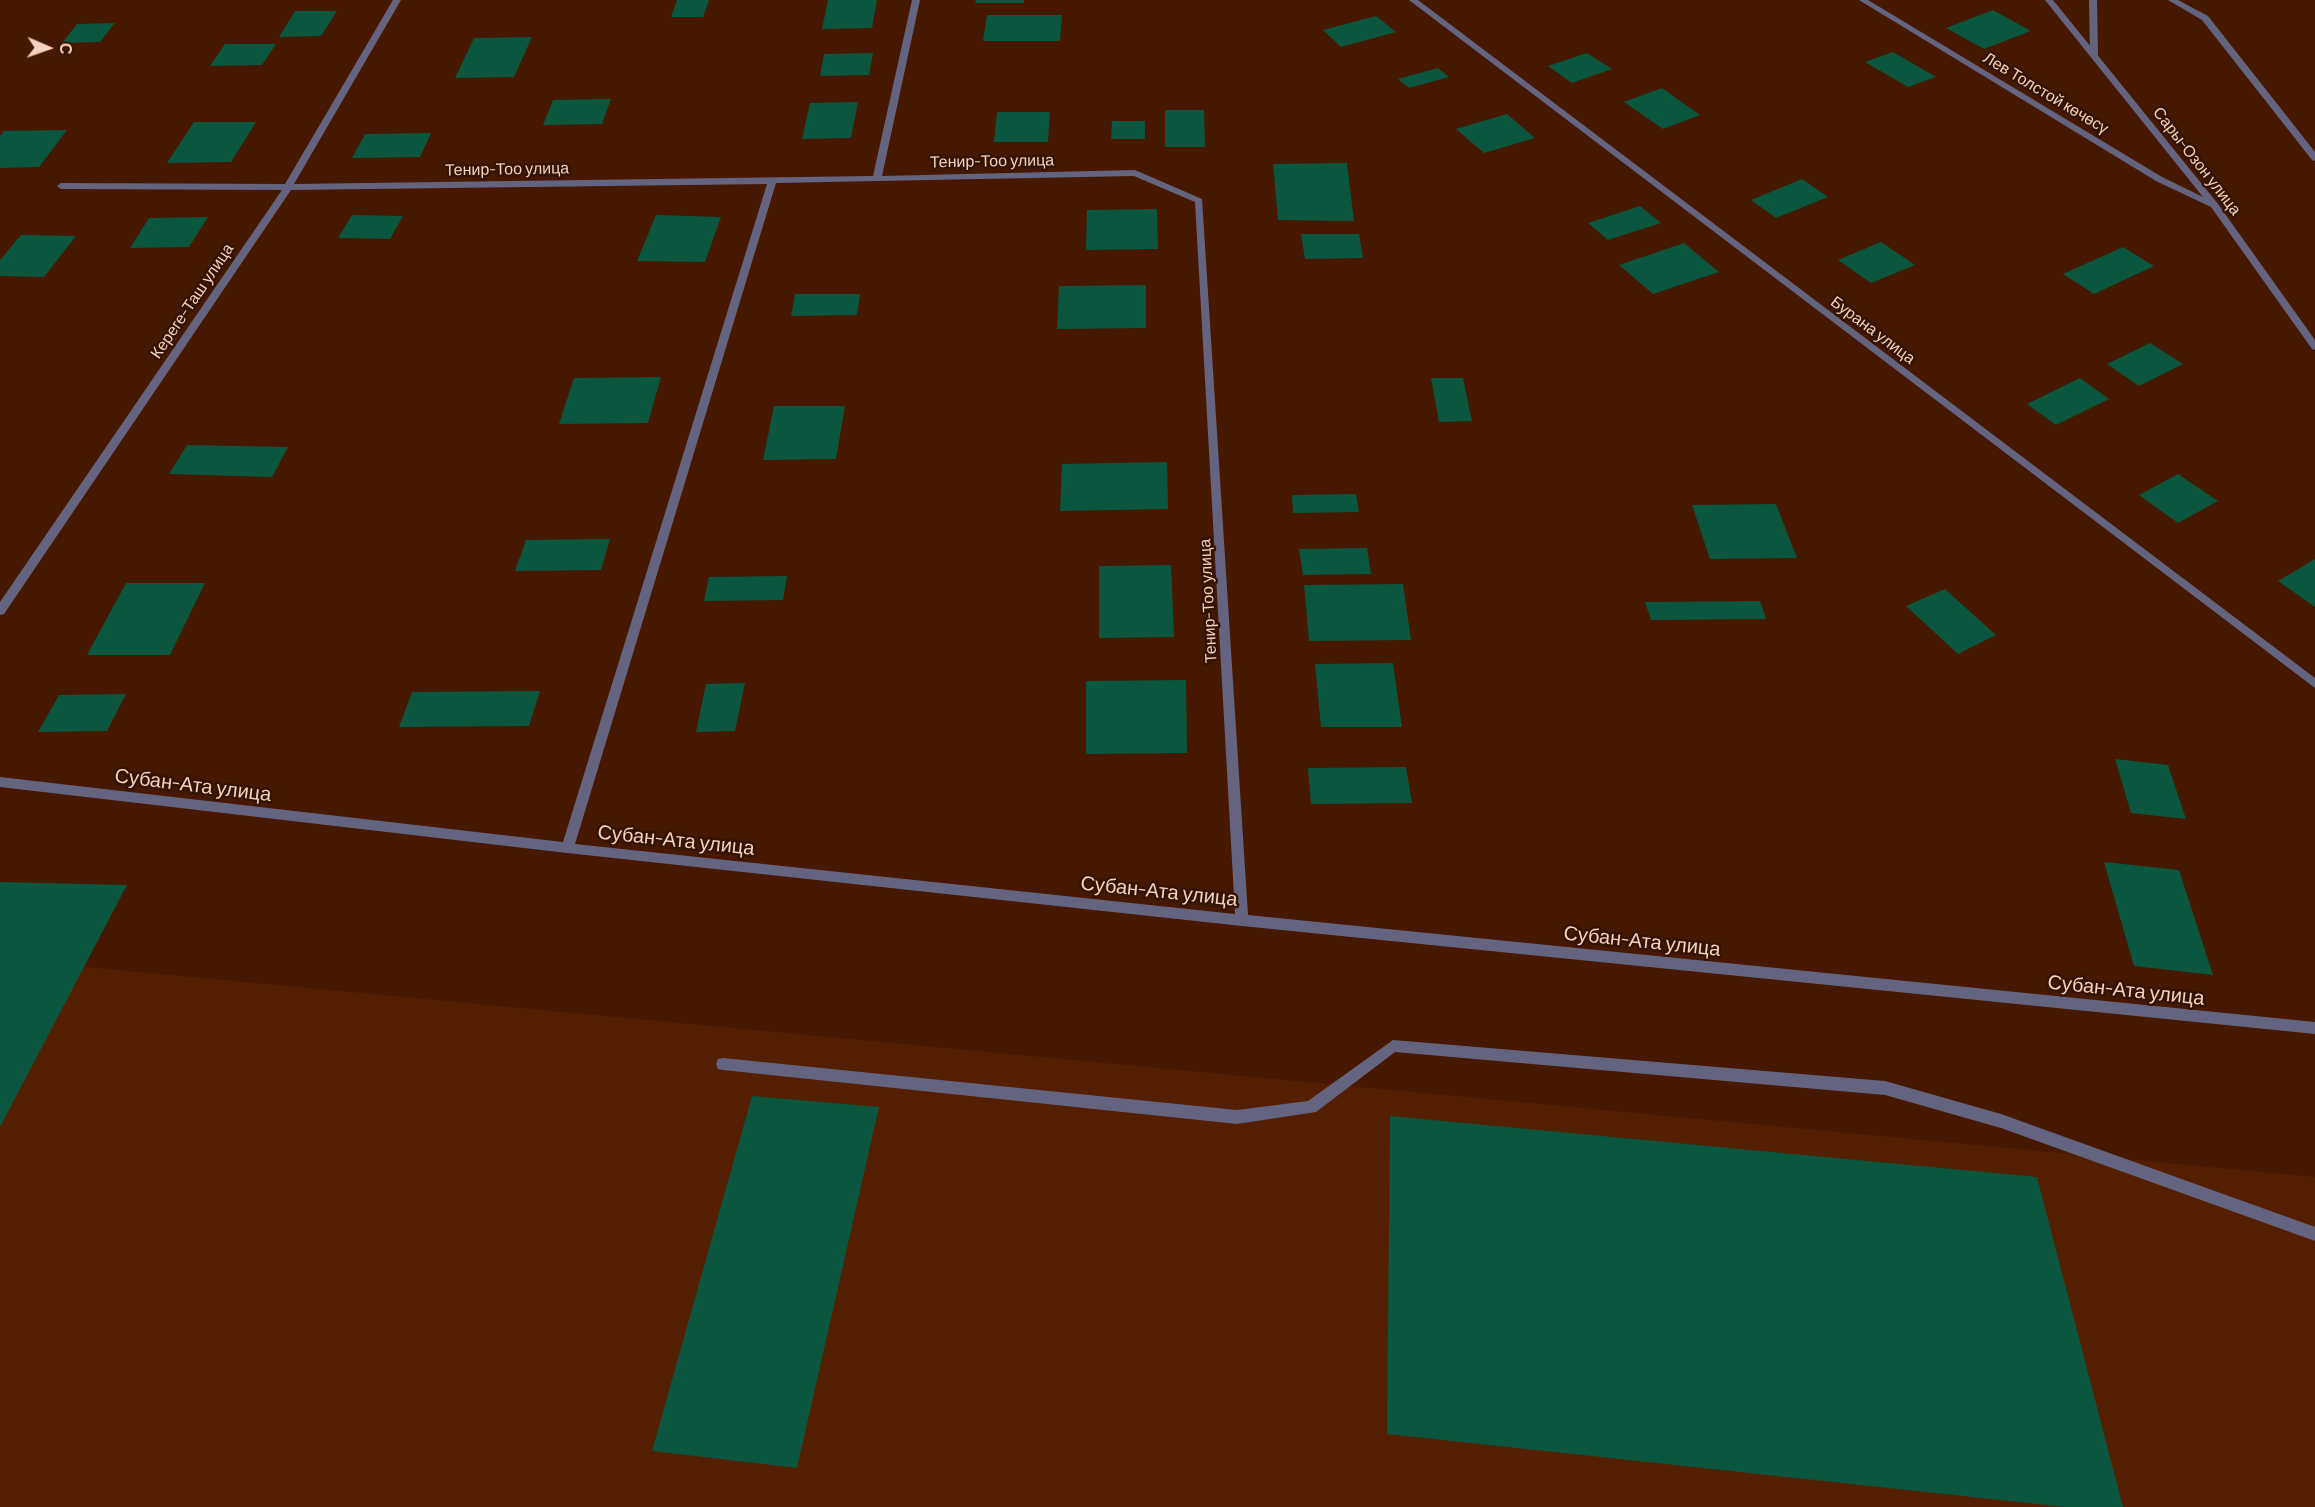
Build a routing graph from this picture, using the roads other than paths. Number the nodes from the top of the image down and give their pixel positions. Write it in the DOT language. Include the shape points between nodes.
graph roads {
  1 [pos="397,0"];
  2 [pos="916,0"];
  3 [pos="1413,0"];
  4 [pos="1863,0"];
  5 [pos="2049,0"];
  6 [pos="2094,0"];
  7 [pos="2172,0"];
  8 [pos="2094,55"];
  9 [pos="2315,158"];
  10 [pos="877,179"];
  11 [pos="772,181"];
  12 [pos="61,186"];
  13 [pos="288,187"];
  14 [pos="2215,206"];
  15 [pos="2315,347"];
  16 [pos="0,611"];
  17 [pos="2315,684"];
  18 [pos="0,782"];
  19 [pos="567,848"];
  20 [pos="1242,920"];
  21 [pos="2315,1028"];
  22 [pos="723,1064"];
  23 [pos="2315,1234"];
  1 -- 13 [label="street, Кереге-Таш улица"];
  2 -- 10 [label="street"];
  3 -- 17 [label="street, Бурана улица"];
  4 -- 14 [label="street, Лев Толстой көчөсү" via="2159,179"];
  5 -- 8 [label="street, Сары-Озон улица"];
  6 -- 8 [label="street"];
  7 -- 9 [label="street" via="2205,18"];
  8 -- 14 [label="street, Сары-Озон улица"];
  10 -- 11 [label="street, Тенир-Тоо улица"];
  10 -- 20 [label="street, Тенир-Тоо улица" via="1135,173 1199,201"];
  11 -- 13 [label="street, Тенир-Тоо улица"];
  11 -- 19 [label="street"];
  12 -- 13 [label="street, Тенир-Тоо улица"];
  13 -- 16 [label="street, Кереге-Таш улица"];
  14 -- 15 [label="street, Сары-Озон улица"];
  18 -- 19 [label="street, Субан-Ата улица"];
  19 -- 20 [label="street, Субан-Ата улица"];
  20 -- 21 [label="street, Субан-Ата улица"];
  22 -- 23 [label="street" via="1237,1117 1311,1107 1393,1046 1886,1088 2001,1121"];
}
